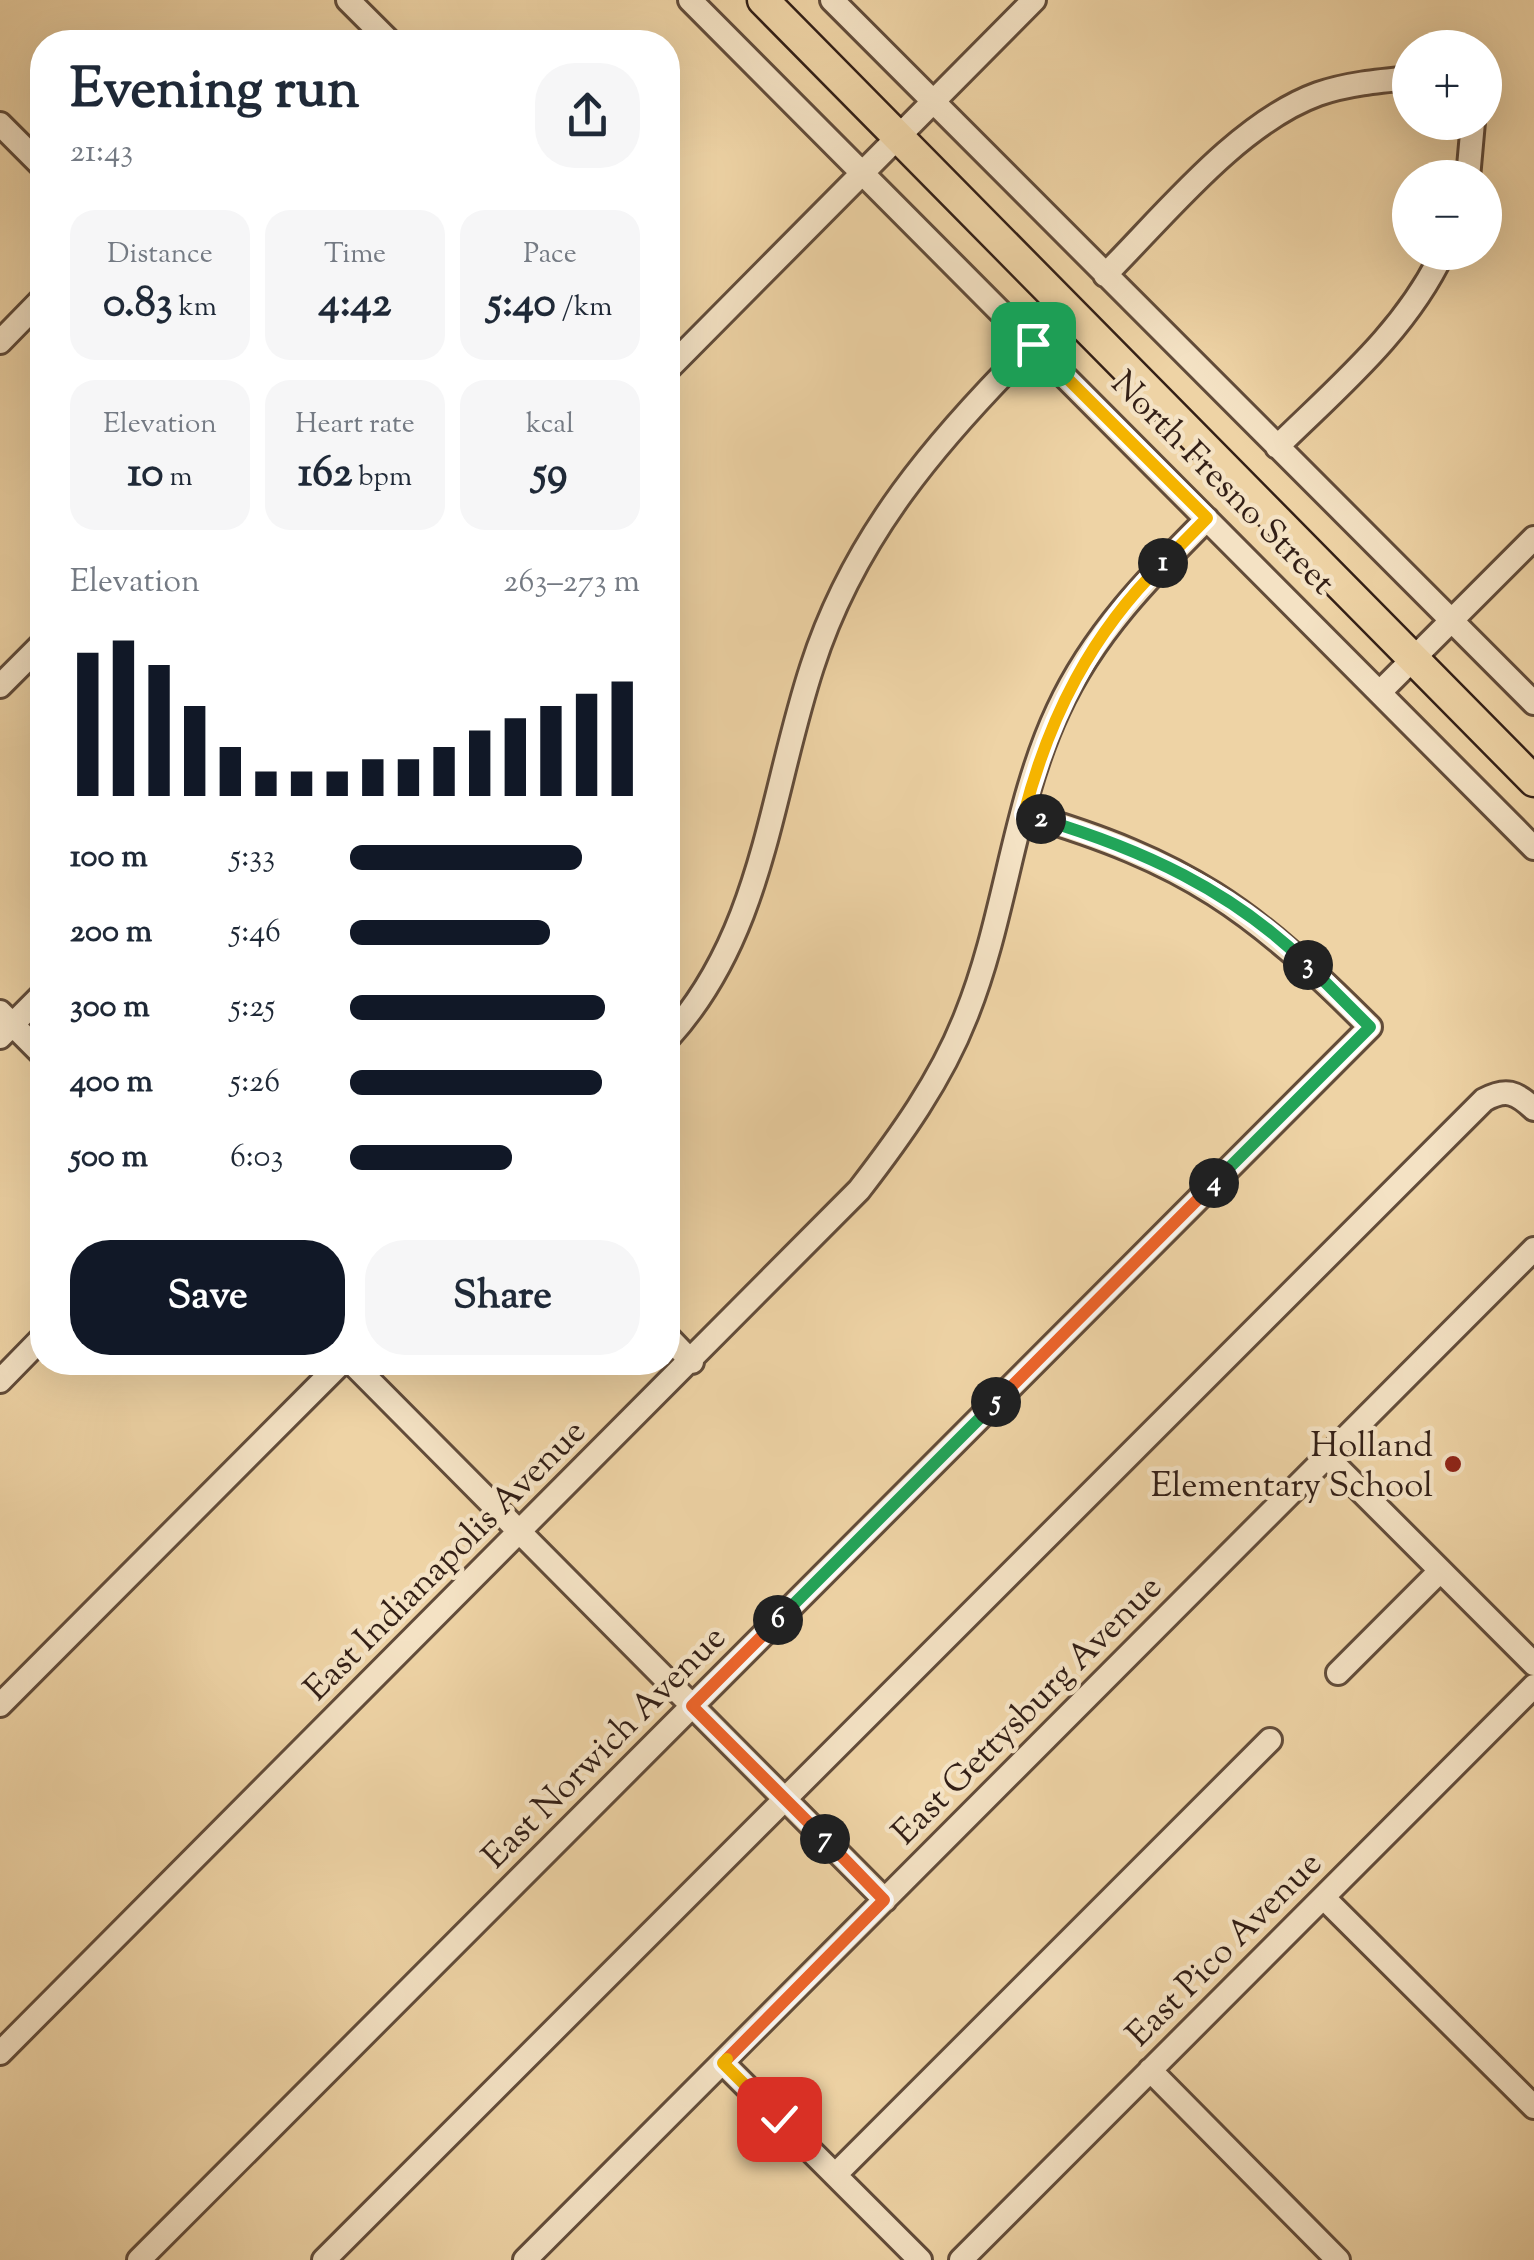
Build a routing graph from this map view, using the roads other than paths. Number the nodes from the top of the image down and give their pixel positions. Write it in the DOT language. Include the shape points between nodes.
graph roads {
  1 [pos="348,0"];
  2 [pos="690,0"];
  3 [pos="763,0"];
  4 [pos="832,0"];
  5 [pos="1034,0"];
  6 [pos="378,30"];
  7 [pos="1392,79"];
  8 [pos="933,100"];
  9 [pos="0,124"];
  10 [pos="898,137"];
  11 [pos="30,154"];
  12 [pos="863,174"];
  13 [pos="1434,270"];
  14 [pos="1105,275"];
  15 [pos="30,311"];
  16 [pos="0,342"];
  17 [pos="1033,344"];
  18 [pos="680,357"];
  19 [pos="1277,447"];
  20 [pos="1207,518"];
  21 [pos="1534,538"];
  22 [pos="1451,621"];
  23 [pos="30,656"];
  24 [pos="1412,660"];
  25 [pos="0,686"];
  26 [pos="1380,692"];
  27 [pos="1534,703"];
  28 [pos="1534,781"];
  29 [pos="1024,814"];
  30 [pos="1534,848"];
  31 [pos="30,1004"];
  32 [pos="680,1022"];
  33 [pos="4,1024"];
  34 [pos="30,1045"];
  35 [pos="1534,1109"];
  36 [pos="1534,1250"];
  37 [pos="30,1350"];
  38 [pos="680,1350"];
  39 [pos="692,1362"];
  40 [pos="680,1374"];
  41 [pos="329,1375"];
  42 [pos="364,1375"];
  43 [pos="679,1375"];
  44 [pos="0,1380"];
  45 [pos="1327,1457"];
  46 [pos="520,1532"];
  47 [pos="1440,1571"];
  48 [pos="1534,1664"];
  49 [pos="1338,1673"];
  50 [pos="1534,1686"];
  51 [pos="0,1706"];
  52 [pos="692,1706"];
  53 [pos="1270,1740"];
  54 [pos="785,1799"];
  55 [pos="1324,1898"];
  56 [pos="884,1900"];
  57 [pos="0,2053"];
  58 [pos="723,2063"];
  59 [pos="1150,2070"];
  60 [pos="1534,2107"];
  61 [pos="835,2175"];
  62 [pos="533,2257"];
  63 [pos="138,2260"];
  64 [pos="324,2260"];
  65 [pos="920,2260"];
  66 [pos="961,2260"];
  67 [pos="1338,2260"];
  1 -- 6 [label="street"];
  2 -- 12 [label="street, North Fresno Street"];
  3 -- 10 [label="main road, North Fresno Street"];
  4 -- 8 [label="street, North Fresno Street"];
  5 -- 8 [label="street"];
  7 -- 14 [label="street" via="1316,95 1260,128"];
  8 -- 10 [label="street"];
  8 -- 14 [label="street, North Fresno Street"];
  9 -- 11 [label="street"];
  10 -- 12 [label="street"];
  10 -- 24 [label="main road, North Fresno Street"];
  12 -- 17 [label="street, North Fresno Street"];
  12 -- 18 [label="street"];
  13 -- 19 [label="street" via="1382,343"];
  14 -- 19 [label="street, North Fresno Street"];
  15 -- 16 [label="street"];
  17 -- 20 [label="street, North Fresno Street"];
  17 -- 32 [label="street" via="915,471 846,583 812,667 753,891 708,983"];
  19 -- 22 [label="street, North Fresno Street"];
  20 -- 26 [label="street, North Fresno Street"];
  20 -- 29 [label="street, East Indianapolis Avenue" via="1134,591 1090,650 1058,710"];
  21 -- 22 [label="street"];
  22 -- 24 [label="street"];
  22 -- 27 [label="street, North Fresno Street"];
  23 -- 25 [label="street"];
  24 -- 26 [label="street"];
  24 -- 28 [label="main road, North Fresno Street"];
  26 -- 30 [label="street, North Fresno Street"];
  29 -- 39 [label="street, East Indianapolis Avenue" via="966,1017 935,1080 858,1190"];
  29 -- 52 [label="street, East Norwich Avenue" via="1104,838 1206,885 1264,926 1370,1027"];
  31 -- 33 [label="street"];
  33 -- 34 [label="street"];
  35 -- 54 [label="street" via="1513,1092 1484,1100"];
  36 -- 45 [label="street, East Gettysburg Avenue"];
  37 -- 44 [label="street"];
  38 -- 39 [label="street"];
  39 -- 40 [label="street, East Indianapolis Avenue"];
  41 -- 51 [label="street"];
  42 -- 46 [label="street"];
  43 -- 46 [label="street, East Indianapolis Avenue"];
  45 -- 47 [label="street"];
  45 -- 56 [label="street, East Gettysburg Avenue"];
  46 -- 52 [label="street"];
  46 -- 57 [label="street, East Indianapolis Avenue"];
  47 -- 48 [label="street"];
  47 -- 49 [label="street"];
  50 -- 55 [label="street, East Pico Avenue"];
  52 -- 54 [label="street"];
  52 -- 63 [label="street, East Norwich Avenue"];
  53 -- 61 [label="street"];
  54 -- 56 [label="street"];
  54 -- 64 [label="street"];
  55 -- 59 [label="street, East Pico Avenue"];
  55 -- 60 [label="street"];
  56 -- 58 [label="street, East Gettysburg Avenue"];
  58 -- 61 [label="street"];
  58 -- 62 [label="street, East Gettysburg Avenue"];
  59 -- 66 [label="street, East Pico Avenue"];
  59 -- 67 [label="street"];
  61 -- 65 [label="street"];
}
